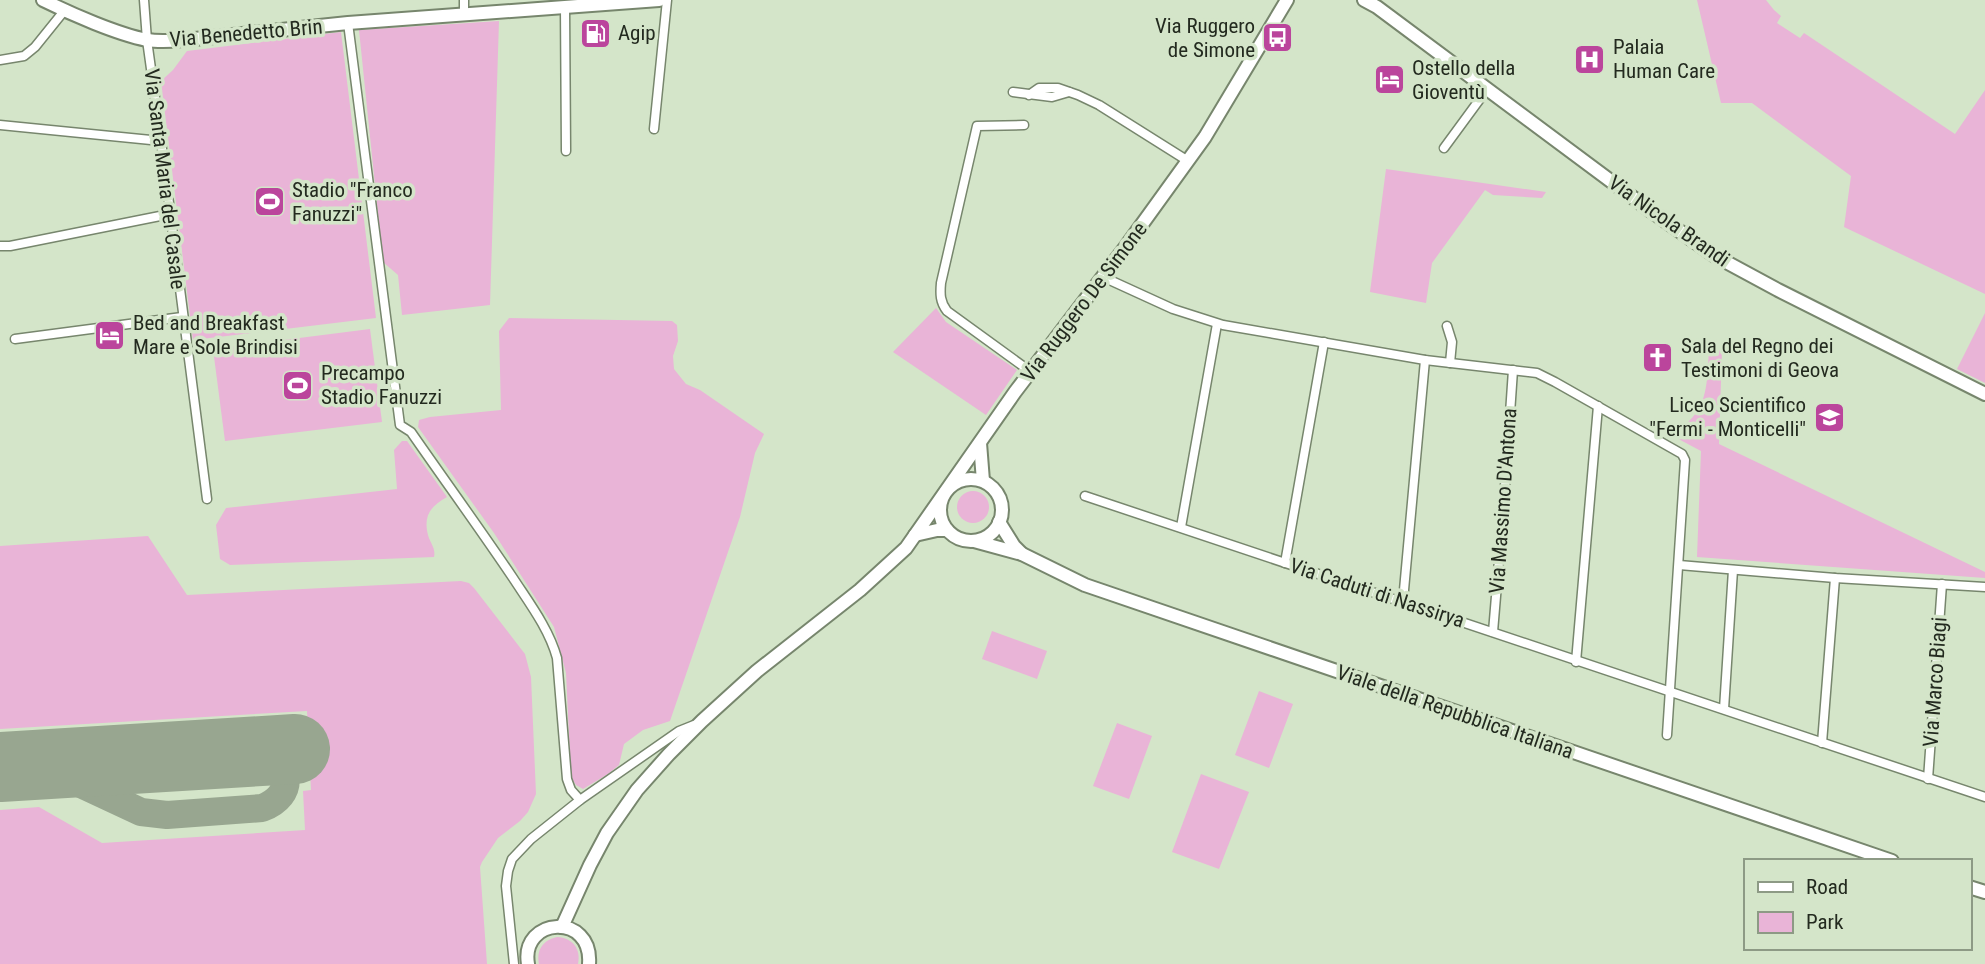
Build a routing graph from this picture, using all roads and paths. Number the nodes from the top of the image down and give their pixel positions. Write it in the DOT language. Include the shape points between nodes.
graph roads {
  1 [pos="43,0"];
  2 [pos="144,0"];
  3 [pos="464,0"];
  4 [pos="660,0"];
  5 [pos="667,0"];
  6 [pos="1364,0"];
  7 [pos="1288,1"];
  8 [pos="1374,4"];
  9 [pos="565,7"];
  10 [pos="64,10"];
  11 [pos="464,15"];
  12 [pos="348,23"];
  13 [pos="147,40"];
  14 [pos="0,60"];
  15 [pos="1488,88"];
  16 [pos="1013,92"];
  17 [pos="0,125"];
  18 [pos="1024,125"];
  19 [pos="654,129"];
  20 [pos="161,141"];
  21 [pos="1444,148"];
  22 [pos="566,151"];
  23 [pos="1188,161"];
  24 [pos="170,214"];
  25 [pos="0,246"];
  26 [pos="1103,276"];
  27 [pos="182,317"];
  28 [pos="1217,324"];
  29 [pos="1447,327"];
  30 [pos="15,339"];
  31 [pos="1324,342"];
  32 [pos="1425,360"];
  33 [pos="1450,363"];
  34 [pos="1513,370"];
  35 [pos="1031,372"];
  36 [pos="1985,394"];
  37 [pos="1598,406"];
  38 [pos="980,443"];
  39 [pos="983,481"];
  40 [pos="944,494"];
  41 [pos="1085,496"];
  42 [pos="206,499"];
  43 [pos="999,522"];
  44 [pos="1181,527"];
  45 [pos="947,530"];
  46 [pos="915,535"];
  47 [pos="974,541"];
  48 [pos="1022,554"];
  49 [pos="1285,563"];
  50 [pos="1679,565"];
  51 [pos="1732,570"];
  52 [pos="1835,579"];
  53 [pos="1942,584"];
  54 [pos="1985,587"];
  55 [pos="1404,601"];
  56 [pos="1493,632"];
  57 [pos="1576,662"];
  58 [pos="1670,691"];
  59 [pos="1724,709"];
  60 [pos="702,722"];
  61 [pos="1667,735"];
  62 [pos="1822,743"];
  63 [pos="1928,779"];
  64 [pos="1985,797"];
  65 [pos="580,800"];
  66 [pos="1886,859"];
  67 [pos="562,927"];
  68 [pos="514,964"];
  69 [pos="528,964"];
  70 [pos="589,964"];
  1 -- 10 [label="street, Via Benedetto Brin"];
  2 -- 13 [label="street, Via Santa Maria del Casale"];
  3 -- 11 [label="street"];
  4 -- 9 [label="street, Via Benedetto Brin"];
  5 -- 19 [label="street"];
  6 -- 8 [label="street, Via Nicola Brandi"];
  7 -- 23 [label="street, Via Ruggero De Simone"];
  8 -- 15 [label="street, Via Nicola Brandi"];
  9 -- 11 [label="street, Via Benedetto Brin"];
  9 -- 22 [label="street"];
  10 -- 13 [label="street, Via Benedetto Brin"];
  10 -- 14 [label="street" via="24,56"];
  11 -- 12 [label="street, Via Benedetto Brin"];
  12 -- 13 [label="street, Via Benedetto Brin"];
  12 -- 65 [label="street, Via Benedetto Brin" via="400,425 411,432 494,550 553,645 567,779"];
  13 -- 20 [label="street, Via Santa Maria del Casale"];
  15 -- 21 [label="street"];
  15 -- 36 [label="street, Via Nicola Brandi" via="1715,256"];
  16 -- 23 [label="street" via="1052,97 1069,92 1099,105"];
  17 -- 20 [label="street"];
  18 -- 35 [label="street" via="978,126 940,298 947,311"];
  20 -- 24 [label="street, Via Santa Maria del Casale"];
  23 -- 26 [label="street, Via Ruggero De Simone"];
  24 -- 25 [label="street"];
  24 -- 27 [label="street, Via Santa Maria del Casale"];
  26 -- 28 [label="street"];
  26 -- 35 [label="street, Via Ruggero De Simone"];
  27 -- 30 [label="street, Via Santa Maria del Casale"];
  27 -- 42 [label="street, Via Santa Maria del Casale"];
  28 -- 31 [label="street"];
  28 -- 44 [label="street"];
  29 -- 33 [label="street" via="1452,342"];
  31 -- 32 [label="street"];
  31 -- 49 [label="street"];
  32 -- 33 [label="street"];
  32 -- 55 [label="street"];
  33 -- 34 [label="street"];
  34 -- 37 [label="street" via="1537,373"];
  34 -- 56 [label="street, Via Massimo D'Antona"];
  35 -- 38 [label="street, Via Ruggero De Simone"];
  37 -- 50 [label="street" via="1682,454"];
  37 -- 57 [label="street"];
  38 -- 39 [label="street"];
  38 -- 40 [label="street, Via Ruggero De Simone"];
  39 -- 40 [label="street, Via Ruggero De Simone" via="958,481"];
  39 -- 43 [label="street" via="999,498"];
  40 -- 45 [label="street" via="940,513"];
  40 -- 46 [label="street, Via Ruggero De Simone"];
  41 -- 44 [label="street, Via Caduti di Nassirya"];
  43 -- 47 [label="street" via="991,533"];
  43 -- 48 [label="street, Viale della Repubblica Italiana"];
  44 -- 49 [label="street, Via Caduti di Nassirya"];
  45 -- 46 [label="street"];
  45 -- 47 [label="street"];
  46 -- 60 [label="street, Via Ruggero De Simone" via="860,590 757,671"];
  47 -- 48 [label="street, Viale della Repubblica Italiana"];
  48 -- 66 [label="street, Viale della Repubblica Italiana" via="1085,585"];
  49 -- 55 [label="street, Via Caduti di Nassirya"];
  50 -- 51 [label="street"];
  50 -- 58 [label="street"];
  51 -- 52 [label="street"];
  51 -- 59 [label="street"];
  52 -- 53 [label="street"];
  52 -- 62 [label="street"];
  53 -- 54 [label="street"];
  53 -- 63 [label="street, Via Marco Biagi"];
  55 -- 56 [label="street, Via Caduti di Nassirya"];
  56 -- 57 [label="street, Via Caduti di Nassirya"];
  57 -- 58 [label="street, Via Caduti di Nassirya"];
  58 -- 59 [label="street, Via Caduti di Nassirya"];
  58 -- 61 [label="street"];
  59 -- 62 [label="street, Via Caduti di Nassirya"];
  60 -- 65 [label="street" via="679,731"];
  60 -- 67 [label="street, Via Ruggero De Simone" via="637,790 607,832"];
  62 -- 63 [label="street, Via Caduti di Nassirya"];
  63 -- 64 [label="street, Via Caduti di Nassirya"];
  65 -- 68 [label="street" via="512,859 506,886"];
  67 -- 69 [label="street" via="538,934 528,950"];
  67 -- 70 [label="street" via="582,937"];
}
